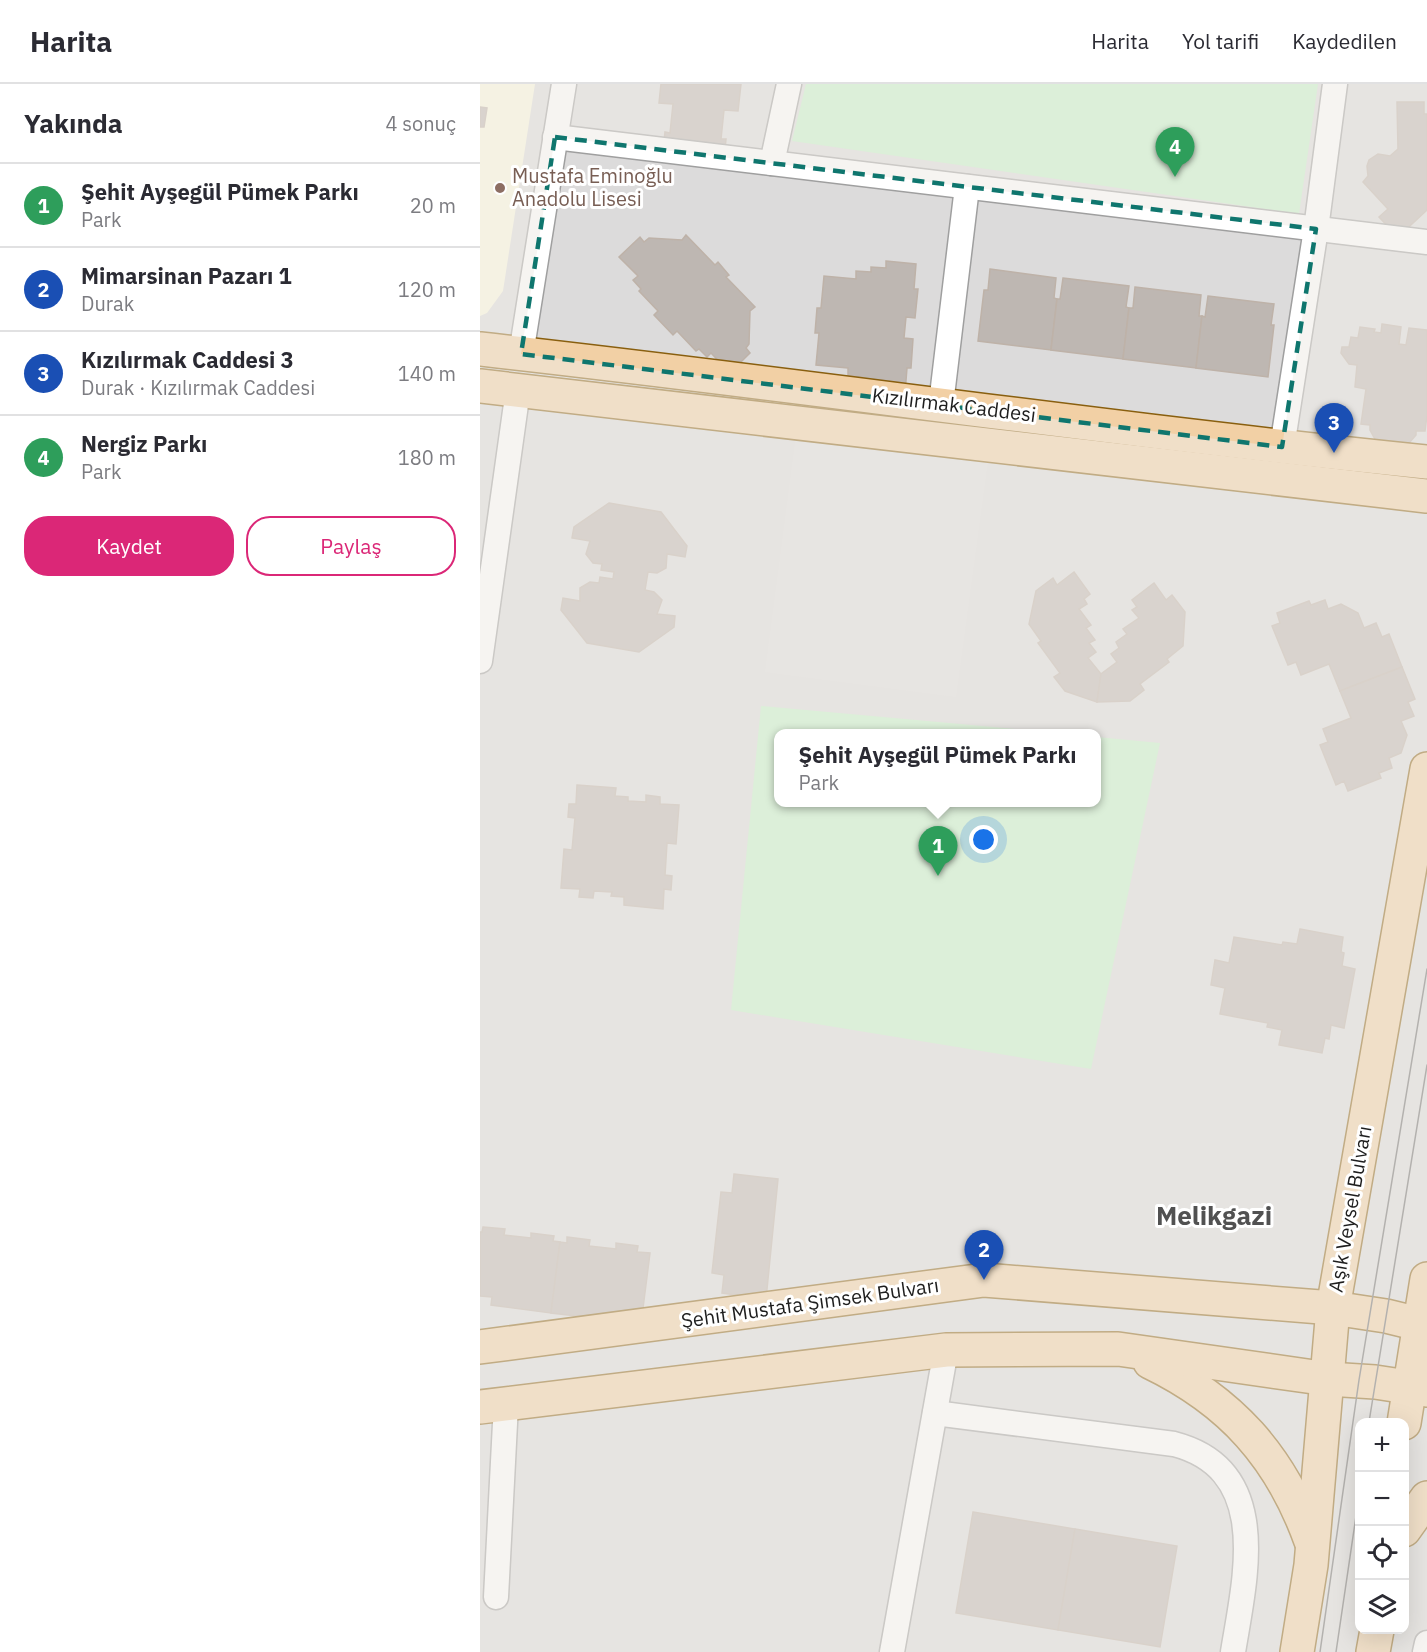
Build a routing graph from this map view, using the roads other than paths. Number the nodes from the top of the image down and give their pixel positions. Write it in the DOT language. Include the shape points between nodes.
graph roads {
  1 [pos="564,84"];
  2 [pos="789,84"];
  3 [pos="1335,84"];
  4 [pos="555,137"];
  5 [pos="772,163"];
  6 [pos="967,187"];
  7 [pos="1316,229"];
  8 [pos="1427,242"];
  9 [pos="480,349"];
  10 [pos="521,354"];
  11 [pos="480,386"];
  12 [pos="518,390"];
  13 [pos="941,404"];
  14 [pos="1282,447"];
  15 [pos="1427,462"];
  16 [pos="1427,496"];
  17 [pos="484,607"];
  18 [pos="480,661"];
  19 [pos="1427,769"];
  20 [pos="1427,1279"];
  21 [pos="1333,1308"];
  22 [pos="1423,1326"];
  23 [pos="480,1347"];
  24 [pos="1118,1349"];
  25 [pos="946,1350"];
  26 [pos="1328,1379"];
  27 [pos="1418,1388"];
  28 [pos="493,1406"];
  29 [pos="935,1413"];
  30 [pos="1406,1418"];
  31 [pos="1427,1498"];
  32 [pos="1407,1526"];
  33 [pos="1313,1545"];
  34 [pos="496,1597"];
  35 [pos="1376,1634"];
  36 [pos="1427,1643"];
  37 [pos="892,1652"];
  38 [pos="1233,1652"];
  39 [pos="1297,1652"];
  40 [pos="1373,1652"];
  41 [pos="1425,1652"];
  1 -- 4 [label="street"];
  2 -- 5 [label="street"];
  3 -- 7 [label="street"];
  4 -- 5 [label="street"];
  4 -- 10 [label="street"];
  5 -- 6 [label="street"];
  6 -- 7 [label="street"];
  6 -- 13 [label="street"];
  7 -- 8 [label="street"];
  7 -- 14 [label="street"];
  9 -- 10 [label="main road, Kızılırmak Caddesi"];
  10 -- 13 [label="main road, Kızılırmak Caddesi"];
  11 -- 12 [label="main road, Kızılırmak Caddesi"];
  12 -- 16 [label="main road, Kızılırmak Caddesi"];
  12 -- 17 [label="street"];
  13 -- 14 [label="main road, Kızılırmak Caddesi"];
  14 -- 15 [label="main road, Kızılırmak Caddesi"];
  17 -- 18 [label="street"];
  19 -- 21 [label="main road, Aşık Veysel Bulvarı"];
  20 -- 22 [label="main road"];
  21 -- 22 [label="main road, Şehit Mustafa Şimsek Bulvarı"];
  21 -- 23 [label="main road, Şehit Mustafa Şimsek Bulvarı" via="984,1280"];
  21 -- 26 [label="main road, Aşık Veysel Bulvarı"];
  22 -- 27 [label="main road"];
  24 -- 25 [label="main road"];
  24 -- 26 [label="main road"];
  24 -- 33 [label="main road" via="1175,1374 1202,1391 1249,1432 1287,1485"];
  25 -- 28 [label="main road"];
  25 -- 29 [label="street"];
  26 -- 27 [label="main road"];
  26 -- 33 [label="main road, Aşık Veysel Bulvarı"];
  27 -- 30 [label="main road"];
  28 -- 34 [label="street"];
  29 -- 37 [label="street"];
  29 -- 38 [label="street" via="1174,1444 1194,1450 1212,1462 1234,1489 1245,1525 1247,1566"];
  31 -- 32 [label="main road"];
  33 -- 39 [label="main road, Aşık Veysel Bulvarı"];
  35 -- 40 [label="main road"];
  36 -- 41 [label="street"];
}
